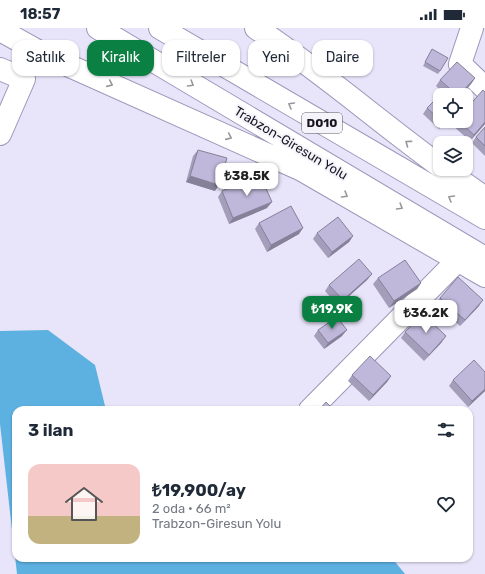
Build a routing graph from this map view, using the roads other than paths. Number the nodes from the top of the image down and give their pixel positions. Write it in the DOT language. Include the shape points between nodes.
graph roads {
  1 [pos="98,28"];
  2 [pos="160,28"];
  3 [pos="256,28"];
  4 [pos="472,28"];
  5 [pos="0,30"];
  6 [pos="0,69"];
  7 [pos="485,88"];
  8 [pos="0,134"];
  9 [pos="433,161"];
  10 [pos="454,176"];
  11 [pos="485,198"];
  12 [pos="485,218"];
  13 [pos="485,258"];
  14 [pos="457,261"];
  15 [pos="485,276"];
  16 [pos="314,406"];
  1 -- 13 [label="main road, Trabzon-Giresun Yolu / D010, one-way"];
  12 -- 2 [label="main road, D010, one-way"];
  9 -- 3 [label="main road, one-way" via="343,90"];
  4 -- 7 [label="main road" via="460,64"];
  5 -- 14 [label="main road, one-way" via="45,55 302,170"];
  6 -- 8 [label="main road" via="24,79"];
  10 -- 11 [label="main road"];
  14 -- 15 [label="main road"];
  14 -- 16 [label="main road"];
}
